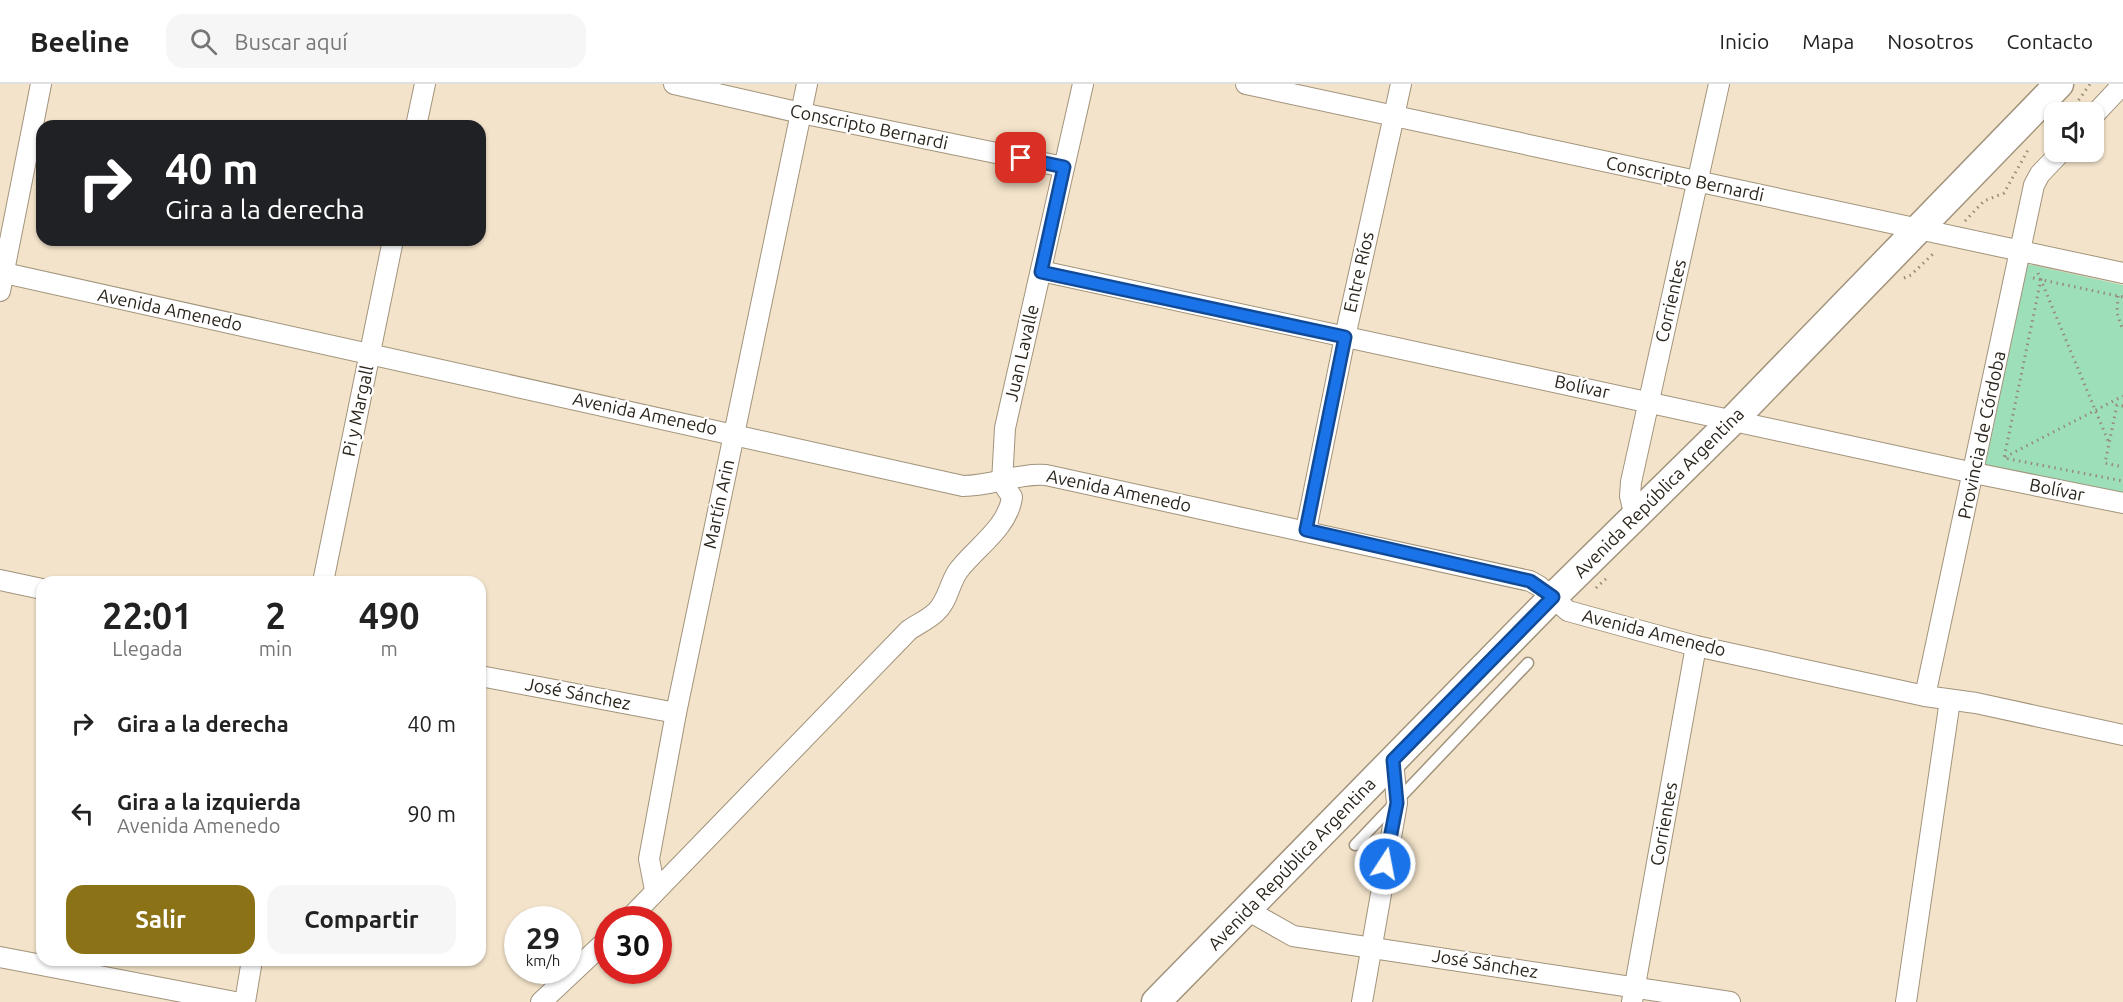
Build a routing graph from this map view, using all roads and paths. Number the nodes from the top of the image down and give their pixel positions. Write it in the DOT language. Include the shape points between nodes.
graph roads {
  1 [pos="41,84"];
  2 [pos="425,84"];
  3 [pos="674,84"];
  4 [pos="807,84"];
  5 [pos="1083,84"];
  6 [pos="1246,84"];
  7 [pos="1401,84"];
  8 [pos="1719,84"];
  9 [pos="2060,84"];
  10 [pos="2090,84"];
  11 [pos="2122,84"];
  12 [pos="2077,102"];
  13 [pos="2104,104"];
  14 [pos="801,113"];
  15 [pos="1395,115"];
  16 [pos="418,120"];
  17 [pos="2051,162"];
  18 [pos="1064,167"];
  19 [pos="1698,182"];
  20 [pos="1918,228"];
  21 [pos="392,246"];
  22 [pos="2025,251"];
  23 [pos="1041,272"];
  24 [pos="2123,273"];
  25 [pos="2016,274"];
  26 [pos="1,279"];
  27 [pos="2041,279"];
  28 [pos="2118,296"];
  29 [pos="2123,297"];
  30 [pos="2123,331"];
  31 [pos="1345,337"];
  32 [pos="370,354"];
  33 [pos="2123,396"];
  34 [pos="1649,401"];
  35 [pos="2123,406"];
  36 [pos="2096,410"];
  37 [pos="1734,419"];
  38 [pos="734,434"];
  39 [pos="2109,443"];
  40 [pos="2004,458"];
  41 [pos="2123,467"];
  42 [pos="1974,473"];
  43 [pos="2123,481"];
  44 [pos="1002,482"];
  45 [pos="2123,503"];
  46 [pos="1635,517"];
  47 [pos="1306,530"];
  48 [pos="324,576"];
  49 [pos="0,580"];
  50 [pos="36,588"];
  51 [pos="1553,597"];
  52 [pos="1696,646"];
  53 [pos="1528,663"];
  54 [pos="486,677"];
  55 [pos="1925,696"];
  56 [pos="1950,700"];
  57 [pos="676,713"];
  58 [pos="2123,735"];
  59 [pos="1393,760"];
  60 [pos="1397,800"];
  61 [pos="1355,845"];
  62 [pos="655,890"];
  63 [pos="641,906"];
  64 [pos="1247,910"];
  65 [pos="1370,946"];
  66 [pos="594,952"];
  67 [pos="0,957"];
  68 [pos="36,964"];
  69 [pos="47,966"];
  70 [pos="251,966"];
  71 [pos="1633,994"];
  72 [pos="235,1002"];
  73 [pos="245,1002"];
  74 [pos="541,1002"];
  75 [pos="1156,1002"];
  76 [pos="1362,1002"];
  77 [pos="1730,1002"];
  78 [pos="1906,1002"];
  1 -- 26 [label="street"];
  2 -- 16 [label="street"];
  3 -- 14 [label="street, Conscripto Bernardi"];
  4 -- 14 [label="street, Martín Arin"];
  5 -- 18 [label="street, Juan Lavalle"];
  6 -- 15 [label="street, Conscripto Bernardi"];
  7 -- 15 [label="street, Entre Ríos"];
  8 -- 19 [label="street, Corrientes"];
  9 -- 20 [label="main road, Avenida República Argentina"];
  10 -- 12 [label="path"];
  11 -- 13 [label="street"];
  14 -- 18 [label="street, Conscripto Bernardi"];
  14 -- 38 [label="street, Martín Arin"];
  15 -- 19 [label="street, Conscripto Bernardi"];
  15 -- 31 [label="street, Entre Ríos"];
  17 -- 22 [label="street, Provincia de Córdoba" via="2034,185"];
  18 -- 23 [label="street, Juan Lavalle"];
  19 -- 20 [label="street, Conscripto Bernardi"];
  19 -- 34 [label="street, Corrientes"];
  20 -- 22 [label="street, Conscripto Bernardi"];
  20 -- 37 [label="main road, Avenida República Argentina"];
  21 -- 32 [label="street, Pi y Margall"];
  22 -- 24 [label="street, Conscripto Bernardi"];
  22 -- 25 [label="street, Provincia de Córdoba"];
  22 -- 27 [label="path"];
  23 -- 31 [label="street, Bolívar"];
  23 -- 44 [label="street, Juan Lavalle" via="1005,428"];
  25 -- 27 [label="path"];
  25 -- 42 [label="street, Provincia de Córdoba"];
  26 -- 32 [label="street, Avenida Amenedo"];
  27 -- 28 [label="path"];
  27 -- 36 [label="path"];
  27 -- 40 [label="path"];
  28 -- 29 [label="path"];
  28 -- 30 [label="path" via="2117,313"];
  31 -- 34 [label="street, Bolívar"];
  31 -- 47 [label="street, Entre Ríos"];
  32 -- 38 [label="street, Avenida Amenedo"];
  32 -- 48 [label="street, Pi y Margall"];
  33 -- 36 [label="path"];
  34 -- 37 [label="street, Bolívar"];
  34 -- 46 [label="street, Corrientes" via="1631,482"];
  35 -- 39 [label="path" via="2117,405"];
  36 -- 39 [label="path"];
  36 -- 40 [label="path"];
  37 -- 42 [label="street, Bolívar"];
  37 -- 46 [label="main road, Avenida República Argentina"];
  38 -- 44 [label="street, Avenida Amenedo" via="963,486"];
  38 -- 57 [label="street, Martín Arin"];
  39 -- 41 [label="path" via="2105,463"];
  40 -- 42 [label="path"];
  40 -- 43 [label="path"];
  42 -- 45 [label="street, Bolívar"];
  42 -- 55 [label="street, Provincia de Córdoba"];
  44 -- 47 [label="street, Avenida Amenedo" via="1018,475 1046,475"];
  44 -- 62 [label="street, Juan Lavalle" via="1012,497 1011,504 990,537 958,572 939,609 909,630"];
  46 -- 51 [label="main road, Avenida República Argentina"];
  47 -- 51 [label="street, Avenida Amenedo" via="1530,581"];
  49 -- 50 [label="street"];
  51 -- 52 [label="street, Avenida Amenedo" via="1568,611"];
  51 -- 59 [label="main road, Avenida República Argentina"];
  52 -- 55 [label="street, Avenida Amenedo"];
  52 -- 71 [label="street, Corrientes"];
  53 -- 60 [label="lane"];
  54 -- 57 [label="street, José Sánchez"];
  55 -- 56 [label="street, Avenida Amenedo"];
  56 -- 58 [label="street, Avenida Amenedo"];
  56 -- 78 [label="street"];
  57 -- 62 [label="street, Martín Arin" via="649,859"];
  59 -- 60 [label="street"];
  59 -- 64 [label="main road, Avenida República Argentina"];
  60 -- 61 [label="lane"];
  60 -- 65 [label="street"];
  62 -- 63 [label="street"];
  64 -- 65 [label="street, José Sánchez" via="1293,936"];
  64 -- 75 [label="main road, Avenida República Argentina"];
  65 -- 71 [label="street, José Sánchez"];
  65 -- 76 [label="street"];
  66 -- 74 [label="street"];
  67 -- 68 [label="street"];
  69 -- 72 [label="street"];
  70 -- 73 [label="street"];
  71 -- 77 [label="street, José Sánchez"];
}
